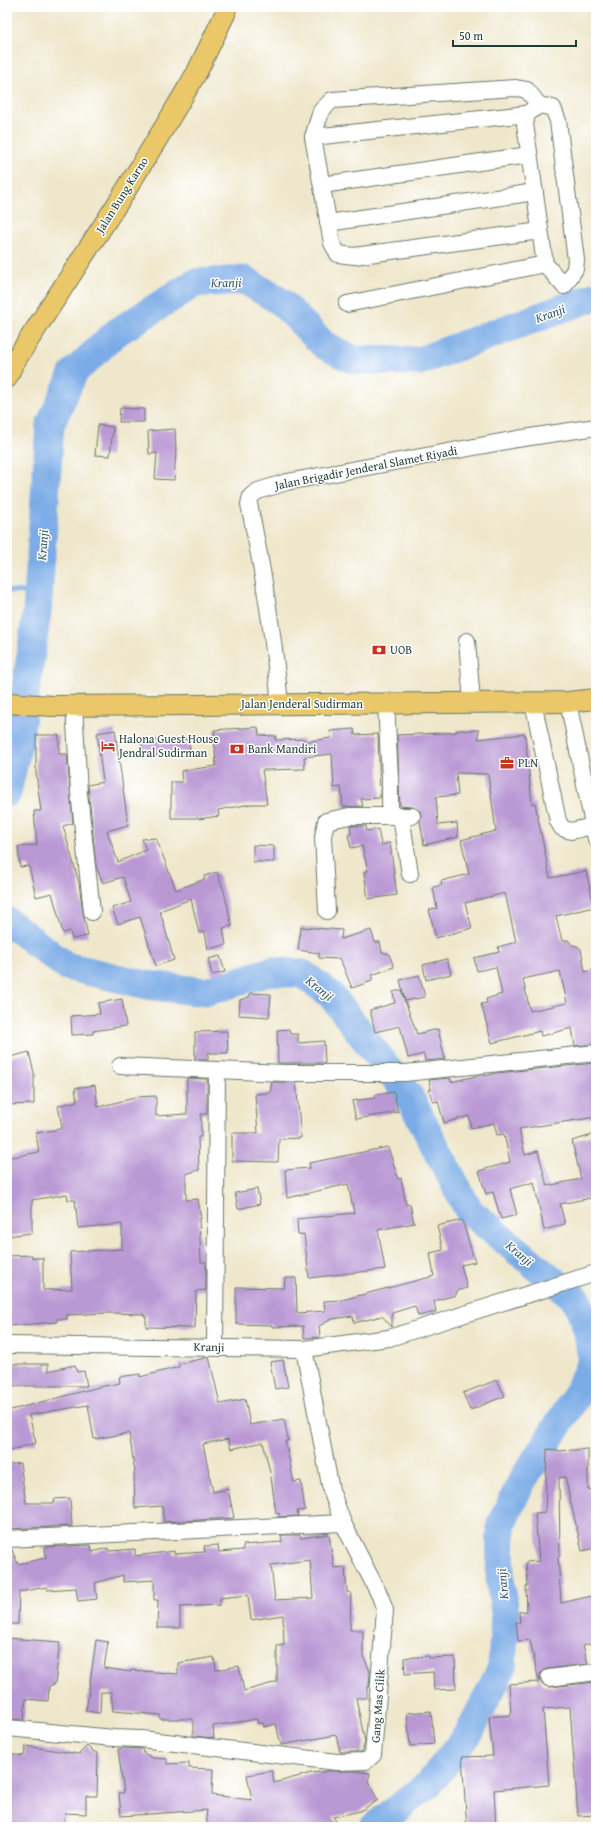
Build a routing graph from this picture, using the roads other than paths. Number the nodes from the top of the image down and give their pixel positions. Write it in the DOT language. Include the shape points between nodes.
graph roads {
  1 [pos="226,7"];
  2 [pos="533,109"];
  3 [pos="313,137"];
  4 [pos="530,155"];
  5 [pos="322,185"];
  6 [pos="535,192"];
  7 [pos="328,223"];
  8 [pos="540,230"];
  9 [pos="545,264"];
  10 [pos="347,304"];
  11 [pos="7,378"];
  12 [pos="596,427"];
  13 [pos="466,641"];
  14 [pos="596,699"];
  15 [pos="472,702"];
  16 [pos="533,702"];
  17 [pos="568,702"];
  18 [pos="7,703"];
  19 [pos="280,704"];
  20 [pos="386,704"];
  21 [pos="74,705"];
  22 [pos="401,816"];
  23 [pos="595,832"];
  24 [pos="410,874"];
  25 [pos="327,911"];
  26 [pos="92,912"];
  27 [pos="596,1053"];
  28 [pos="120,1066"];
  29 [pos="217,1070"];
  30 [pos="591,1274"];
  31 [pos="7,1345"];
  32 [pos="215,1347"];
  33 [pos="304,1349"];
  34 [pos="343,1523"];
  35 [pos="7,1539"];
  36 [pos="596,1672"];
  37 [pos="549,1678"];
  38 [pos="7,1728"];
  1 -- 11 [label="main road, Jalan Bung Karno" via="197,72 121,198 13,364"];
  2 -- 3 [label="street"];
  2 -- 3 [label="street" via="527,90 516,88 332,100 321,111"];
  2 -- 4 [label="street" via="525,124"];
  2 -- 9 [label="street" via="553,108 558,121 576,260 575,269 564,286"];
  3 -- 5 [label="street"];
  4 -- 5 [label="street"];
  4 -- 6 [label="street"];
  5 -- 7 [label="street"];
  6 -- 7 [label="street"];
  6 -- 8 [label="street"];
  7 -- 8 [label="street" via="332,243 338,254 354,256"];
  8 -- 9 [label="street"];
  9 -- 10 [label="street"];
  12 -- 19 [label="street, Jalan Brigadir Jenderal Slamet Riyadi" via="517,439 287,482 258,491 251,496 249,504 264,574"];
  13 -- 15 [label="street"];
  14 -- 17 [label="main road, Jalan Jenderal Sudirman"];
  15 -- 16 [label="main road, Jalan Jenderal Sudirman"];
  15 -- 20 [label="main road, Jalan Jenderal Sudirman"];
  16 -- 17 [label="main road, Jalan Jenderal Sudirman"];
  16 -- 23 [label="street" via="558,821 562,828 571,831"];
  17 -- 23 [label="street"];
  18 -- 21 [label="main road, Jalan Jenderal Sudirman"];
  19 -- 20 [label="main road, Jalan Jenderal Sudirman"];
  19 -- 21 [label="main road, Jalan Jenderal Sudirman"];
  20 -- 22 [label="street" via="390,778"];
  21 -- 26 [label="street" via="79,793"];
  22 -- 24 [label="street"];
  22 -- 25 [label="street" via="349,816 326,821 324,837"];
  27 -- 29 [label="street" via="405,1073"];
  28 -- 29 [label="street"];
  29 -- 32 [label="street"];
  30 -- 33 [label="street, Kranji" via="389,1338"];
  31 -- 32 [label="street, Kranji"];
  32 -- 33 [label="street, Kranji"];
  33 -- 34 [label="street, Gang Mas Cilik" via="331,1490"];
  34 -- 35 [label="street"];
  34 -- 38 [label="street, Gang Mas Cilik" via="385,1610 375,1746 373,1755 366,1761 337,1762 141,1739"];
  36 -- 37 [label="street"];
}
